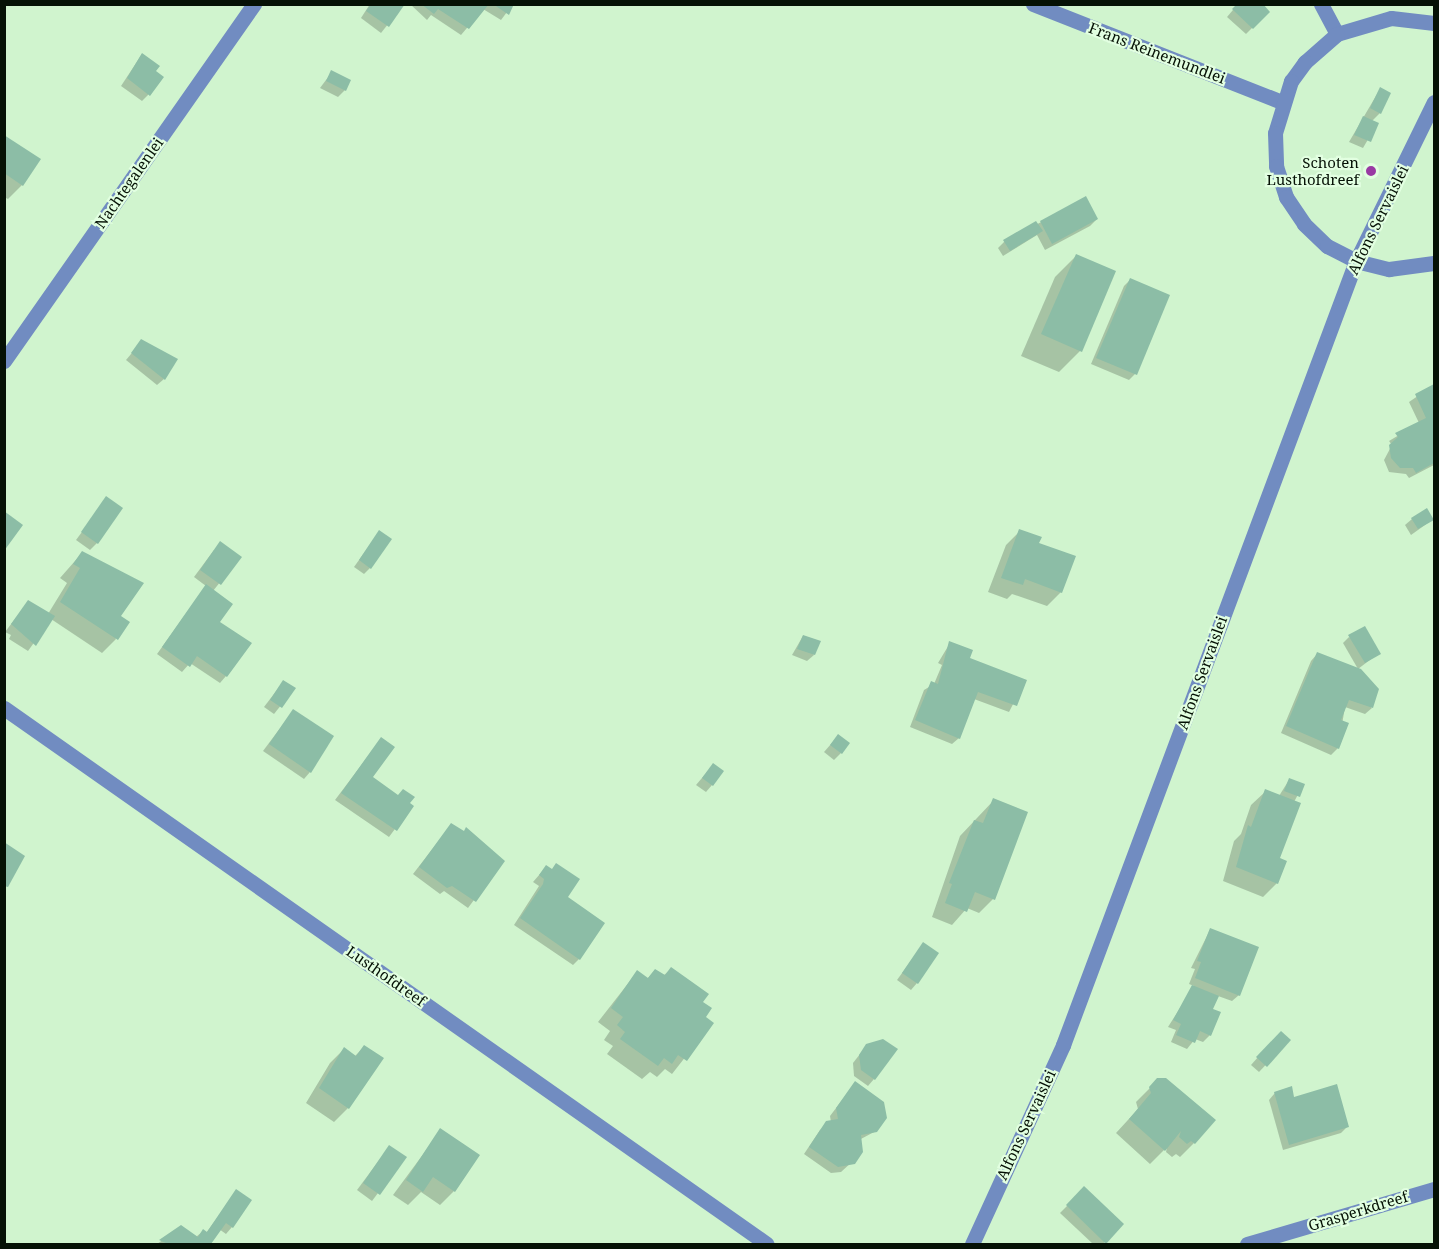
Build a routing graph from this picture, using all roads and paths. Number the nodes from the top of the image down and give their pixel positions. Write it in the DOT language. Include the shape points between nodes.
graph roads {
  1 [pos="254,4"];
  2 [pos="1033,4"];
  3 [pos="1321,4"];
  4 [pos="1434,23"];
  5 [pos="1337,34"];
  6 [pos="1282,102"];
  7 [pos="1434,102"];
  8 [pos="1356,261"];
  9 [pos="1434,263"];
  10 [pos="4,361"];
  11 [pos="4,708"];
  12 [pos="1434,1189"];
  13 [pos="767,1245"];
  14 [pos="972,1245"];
  15 [pos="1247,1245"];
  1 -- 10 [label="street, Nachtegalenlei"];
  2 -- 6 [label="street, Frans Reinemundlei"];
  3 -- 5 [label="street"];
  4 -- 5 [label="street" via="1391,18"];
  5 -- 6 [label="street" via="1305,62"];
  6 -- 8 [label="street" via="1275,133 1276,166 1286,197 1304,224 1327,246"];
  7 -- 8 [label="street, Alfons Servaislei"];
  8 -- 9 [label="street" via="1389,269"];
  8 -- 14 [label="street, Alfons Servaislei" via="1063,1045"];
  11 -- 13 [label="street, Lusthofdreef"];
  12 -- 15 [label="street, Grasperkdreef"];
}
